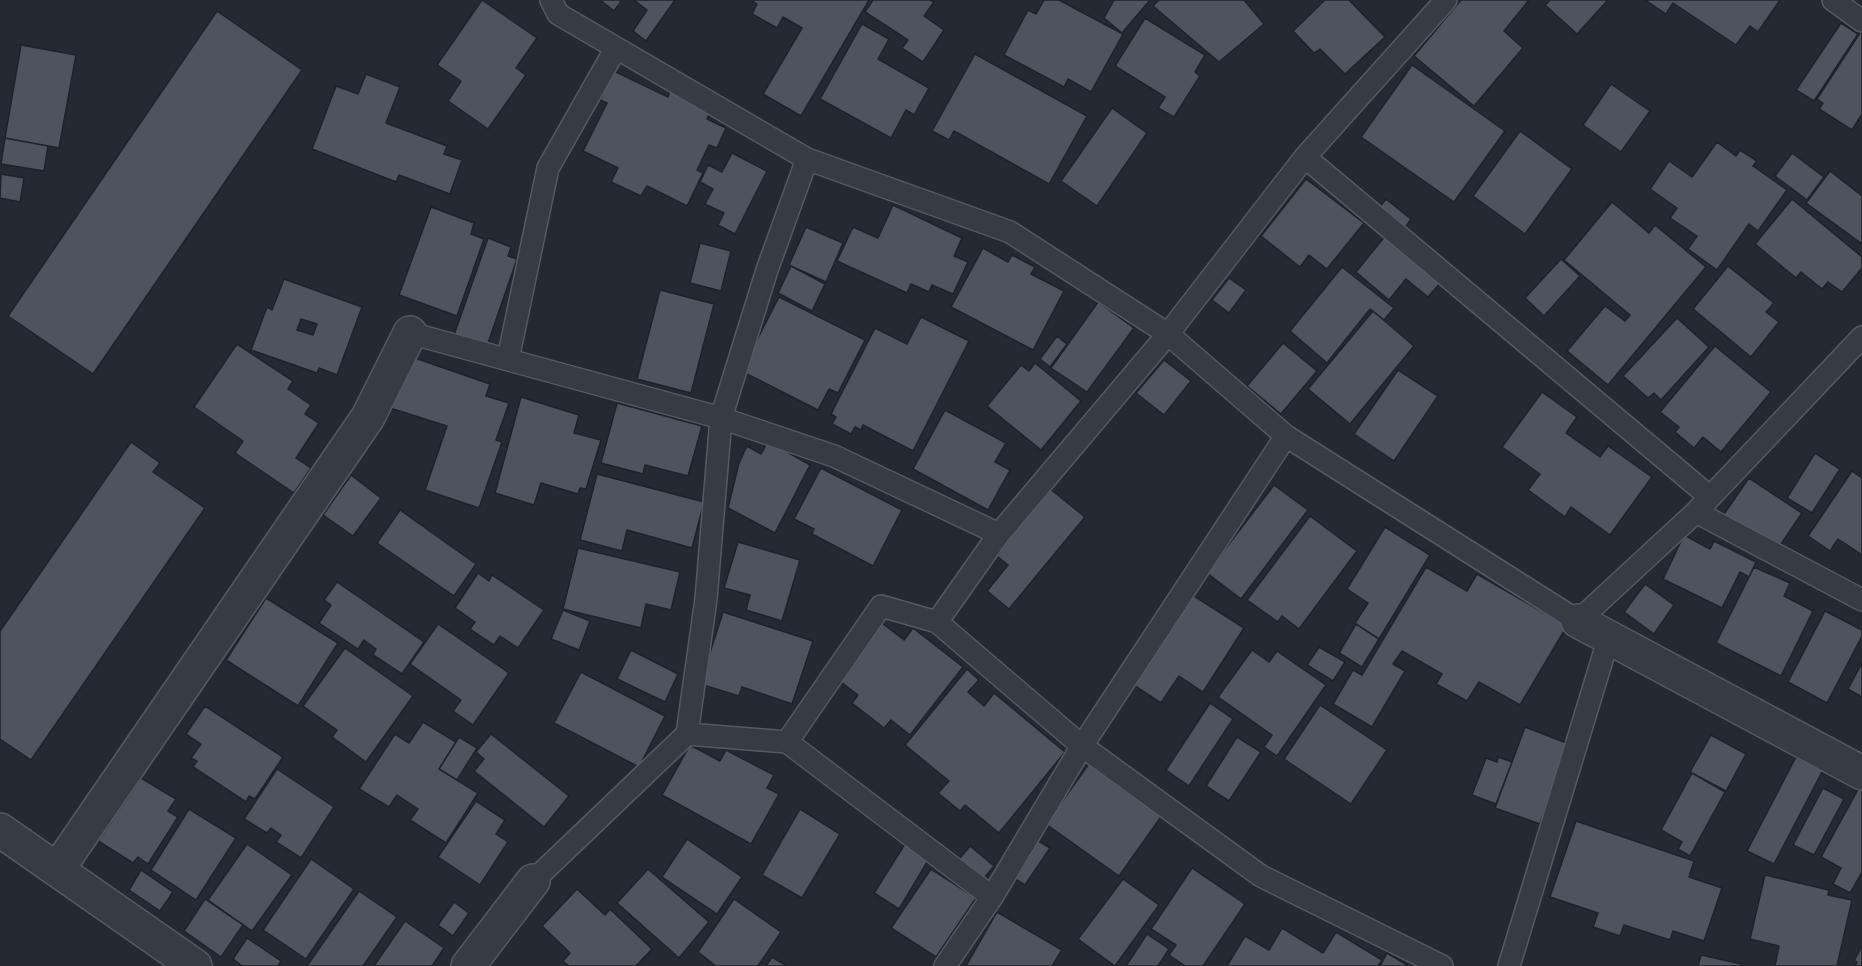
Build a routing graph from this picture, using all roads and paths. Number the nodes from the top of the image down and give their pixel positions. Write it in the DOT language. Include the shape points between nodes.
graph roads {
  1 [pos="551,0"];
  2 [pos="1446,0"];
  3 [pos="1833,0"];
  4 [pos="1862,21"];
  5 [pos="616,48"];
  6 [pos="1305,157"];
  7 [pos="807,159"];
  8 [pos="410,333"];
  9 [pos="1168,334"];
  10 [pos="1862,337"];
  11 [pos="508,360"];
  12 [pos="721,418"];
  13 [pos="1286,436"];
  14 [pos="1703,505"];
  15 [pos="999,534"];
  16 [pos="1862,600"];
  17 [pos="1578,621"];
  18 [pos="937,622"];
  19 [pos="1609,637"];
  20 [pos="687,734"];
  21 [pos="787,742"];
  22 [pos="1082,746"];
  23 [pos="1862,773"];
  24 [pos="0,830"];
  25 [pos="57,870"];
  26 [pos="533,881"];
  27 [pos="992,897"];
  28 [pos="195,966"];
  29 [pos="468,966"];
  30 [pos="945,966"];
  31 [pos="1442,966"];
  32 [pos="1509,966"];
  1 -- 5 [label="lane" via="558,14"];
  2 -- 6 [label="lane"];
  3 -- 4 [label="lane"];
  5 -- 7 [label="lane"];
  5 -- 11 [label="lane" via="548,168"];
  6 -- 9 [label="lane"];
  6 -- 14 [label="lane"];
  7 -- 9 [label="lane" via="1010,232"];
  7 -- 12 [label="lane"];
  8 -- 11 [label="lane"];
  8 -- 25 [label="street" via="368,417"];
  9 -- 13 [label="lane"];
  9 -- 15 [label="lane"];
  10 -- 14 [label="lane"];
  11 -- 12 [label="lane"];
  12 -- 15 [label="lane" via="834,456"];
  12 -- 20 [label="lane" via="706,599"];
  13 -- 17 [label="lane"];
  13 -- 22 [label="lane"];
  14 -- 16 [label="lane"];
  14 -- 17 [label="lane"];
  15 -- 18 [label="lane"];
  17 -- 19 [label="street"];
  18 -- 21 [label="lane" via="881,606"];
  18 -- 22 [label="lane"];
  19 -- 23 [label="street"];
  19 -- 32 [label="lane"];
  20 -- 21 [label="lane"];
  20 -- 26 [label="lane"];
  21 -- 27 [label="lane"];
  22 -- 27 [label="lane"];
  22 -- 31 [label="lane" via="1261,876"];
  24 -- 25 [label="street"];
  25 -- 28 [label="street"];
  26 -- 29 [label="street"];
  27 -- 30 [label="lane"];
}
